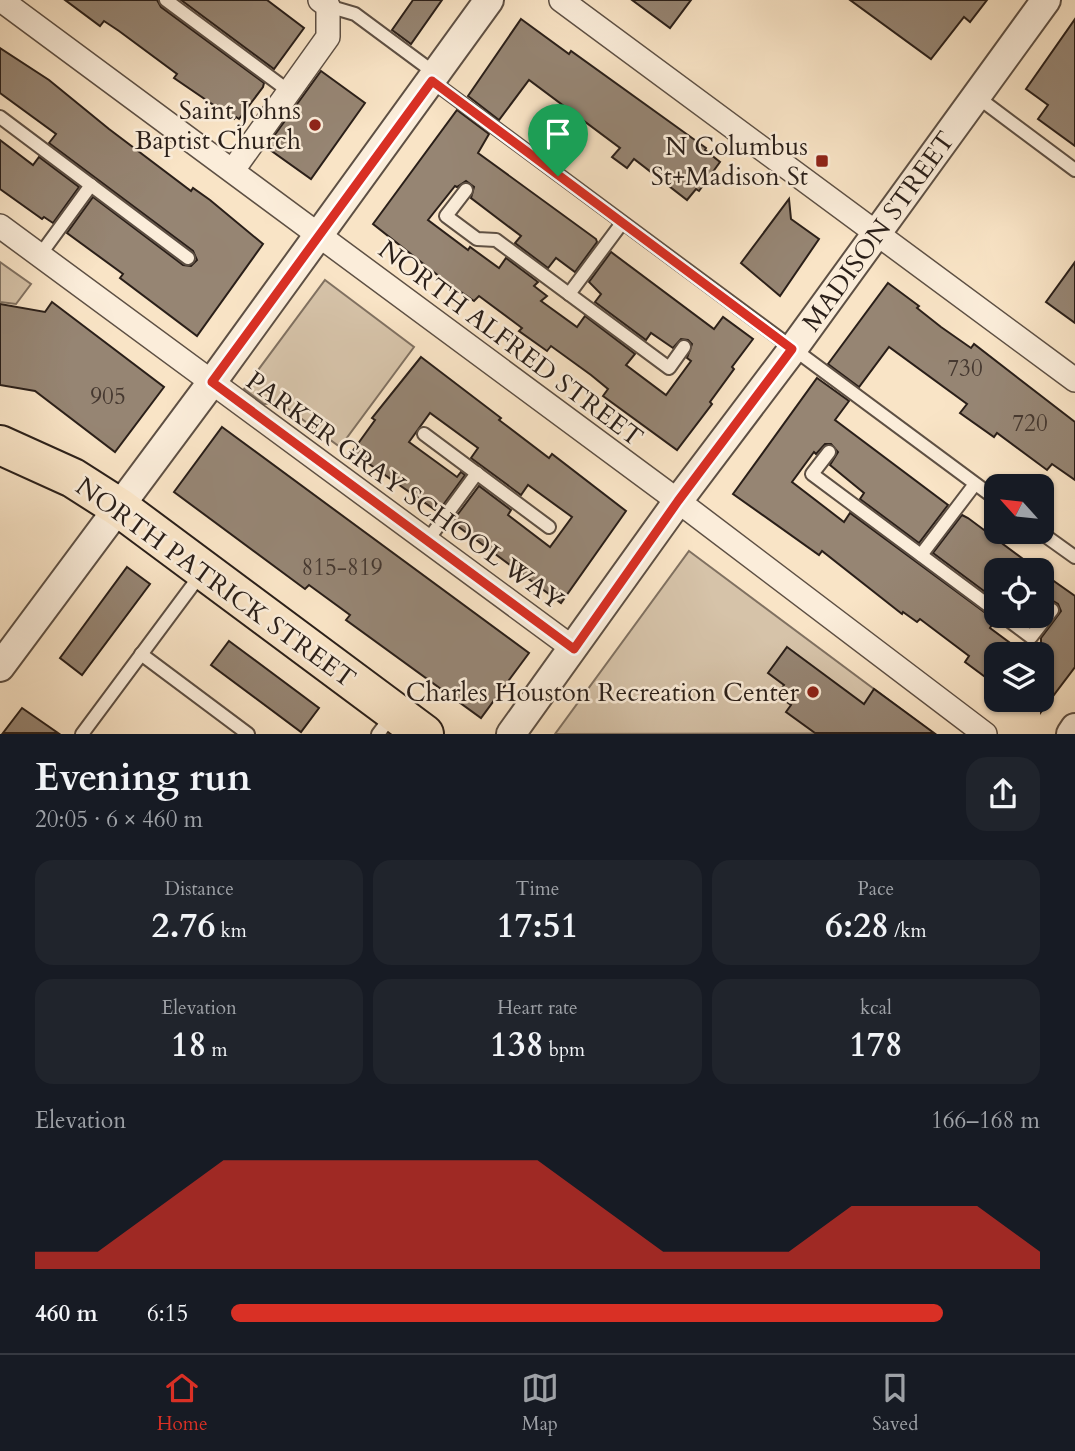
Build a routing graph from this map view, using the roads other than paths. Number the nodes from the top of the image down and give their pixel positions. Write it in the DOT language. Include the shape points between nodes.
graph roads {
  1 [pos="1,0"];
  2 [pos="166,0"];
  3 [pos="489,0"];
  4 [pos="561,0"];
  5 [pos="1046,0"];
  6 [pos="324,3"];
  7 [pos="434,78"];
  8 [pos="290,92"];
  9 [pos="976,96"];
  10 [pos="0,117"];
  11 [pos="233,170"];
  12 [pos="1075,170"];
  13 [pos="91,185"];
  14 [pos="466,190"];
  15 [pos="622,223"];
  16 [pos="0,226"];
  17 [pos="875,234"];
  18 [pos="319,235"];
  19 [pos="40,255"];
  20 [pos="188,258"];
  21 [pos="569,294"];
  22 [pos="684,347"];
  23 [pos="792,349"];
  24 [pos="1075,380"];
  25 [pos="212,382"];
  26 [pos="424,434"];
  27 [pos="0,445"];
  28 [pos="829,452"];
  29 [pos="477,473"];
  30 [pos="975,484"];
  31 [pos="984,490"];
  32 [pos="678,501"];
  33 [pos="120,508"];
  34 [pos="549,527"];
  35 [pos="428,541"];
  36 [pos="1054,542"];
  37 [pos="921,555"];
  38 [pos="1075,557"];
  39 [pos="204,570"];
  40 [pos="984,602"];
  41 [pos="1019,628"];
  42 [pos="1038,628"];
  43 [pos="574,649"];
  44 [pos="141,654"];
  45 [pos="0,667"];
  46 [pos="399,726"];
  47 [pos="1075,728"];
  48 [pos="82,733"];
  49 [pos="248,733"];
  50 [pos="511,733"];
  51 [pos="985,733"];
  52 [pos="1071,733"];
  1 -- 11 [label="street, NORTH ALFRED STREET"];
  2 -- 8 [label="lane"];
  3 -- 7 [label="street"];
  4 -- 17 [label="street"];
  5 -- 9 [label="street, MADISON STREET"];
  6 -- 7 [label="lane" via="355,14"];
  6 -- 8 [label="street" via="328,37"];
  7 -- 15 [label="lane"];
  7 -- 18 [label="street"];
  8 -- 11 [label="street"];
  9 -- 12 [label="lane"];
  9 -- 17 [label="street, MADISON STREET"];
  10 -- 13 [label="lane"];
  11 -- 18 [label="street, NORTH ALFRED STREET"];
  13 -- 19 [label="lane"];
  13 -- 20 [label="lane"];
  14 -- 21 [label="lane" via="446,216 477,239 496,240"];
  15 -- 21 [label="lane"];
  15 -- 23 [label="lane"];
  16 -- 19 [label="street, PARKER GRAY SCHOOL WAY"];
  17 -- 23 [label="street, MADISON STREET"];
  17 -- 24 [label="street"];
  18 -- 25 [label="street"];
  18 -- 32 [label="street, NORTH ALFRED STREET"];
  19 -- 25 [label="street, PARKER GRAY SCHOOL WAY"];
  21 -- 22 [label="lane" via="669,368"];
  23 -- 30 [label="lane"];
  23 -- 32 [label="street, MADISON STREET"];
  25 -- 33 [label="street"];
  25 -- 35 [label="street, PARKER GRAY SCHOOL WAY"];
  26 -- 29 [label="lane"];
  27 -- 33 [label="highway, NORTH PATRICK STREET" via="73,478"];
  28 -- 37 [label="lane" via="812,474"];
  29 -- 34 [label="lane"];
  29 -- 35 [label="lane"];
  30 -- 31 [label="lane"];
  30 -- 37 [label="lane"];
  32 -- 43 [label="street, MADISON STREET"];
  32 -- 51 [label="street, NORTH ALFRED STREET"];
  33 -- 39 [label="highway, NORTH PATRICK STREET"];
  33 -- 45 [label="street"];
  35 -- 43 [label="street, PARKER GRAY SCHOOL WAY"];
  36 -- 38 [label="lane"];
  37 -- 40 [label="lane"];
  39 -- 44 [label="lane"];
  39 -- 46 [label="highway, NORTH PATRICK STREET"];
  41 -- 42 [label="lane" via="1031,637"];
  43 -- 50 [label="street, MADISON STREET"];
  44 -- 48 [label="lane"];
  44 -- 49 [label="lane"];
  47 -- 52 [label="street"];
}
